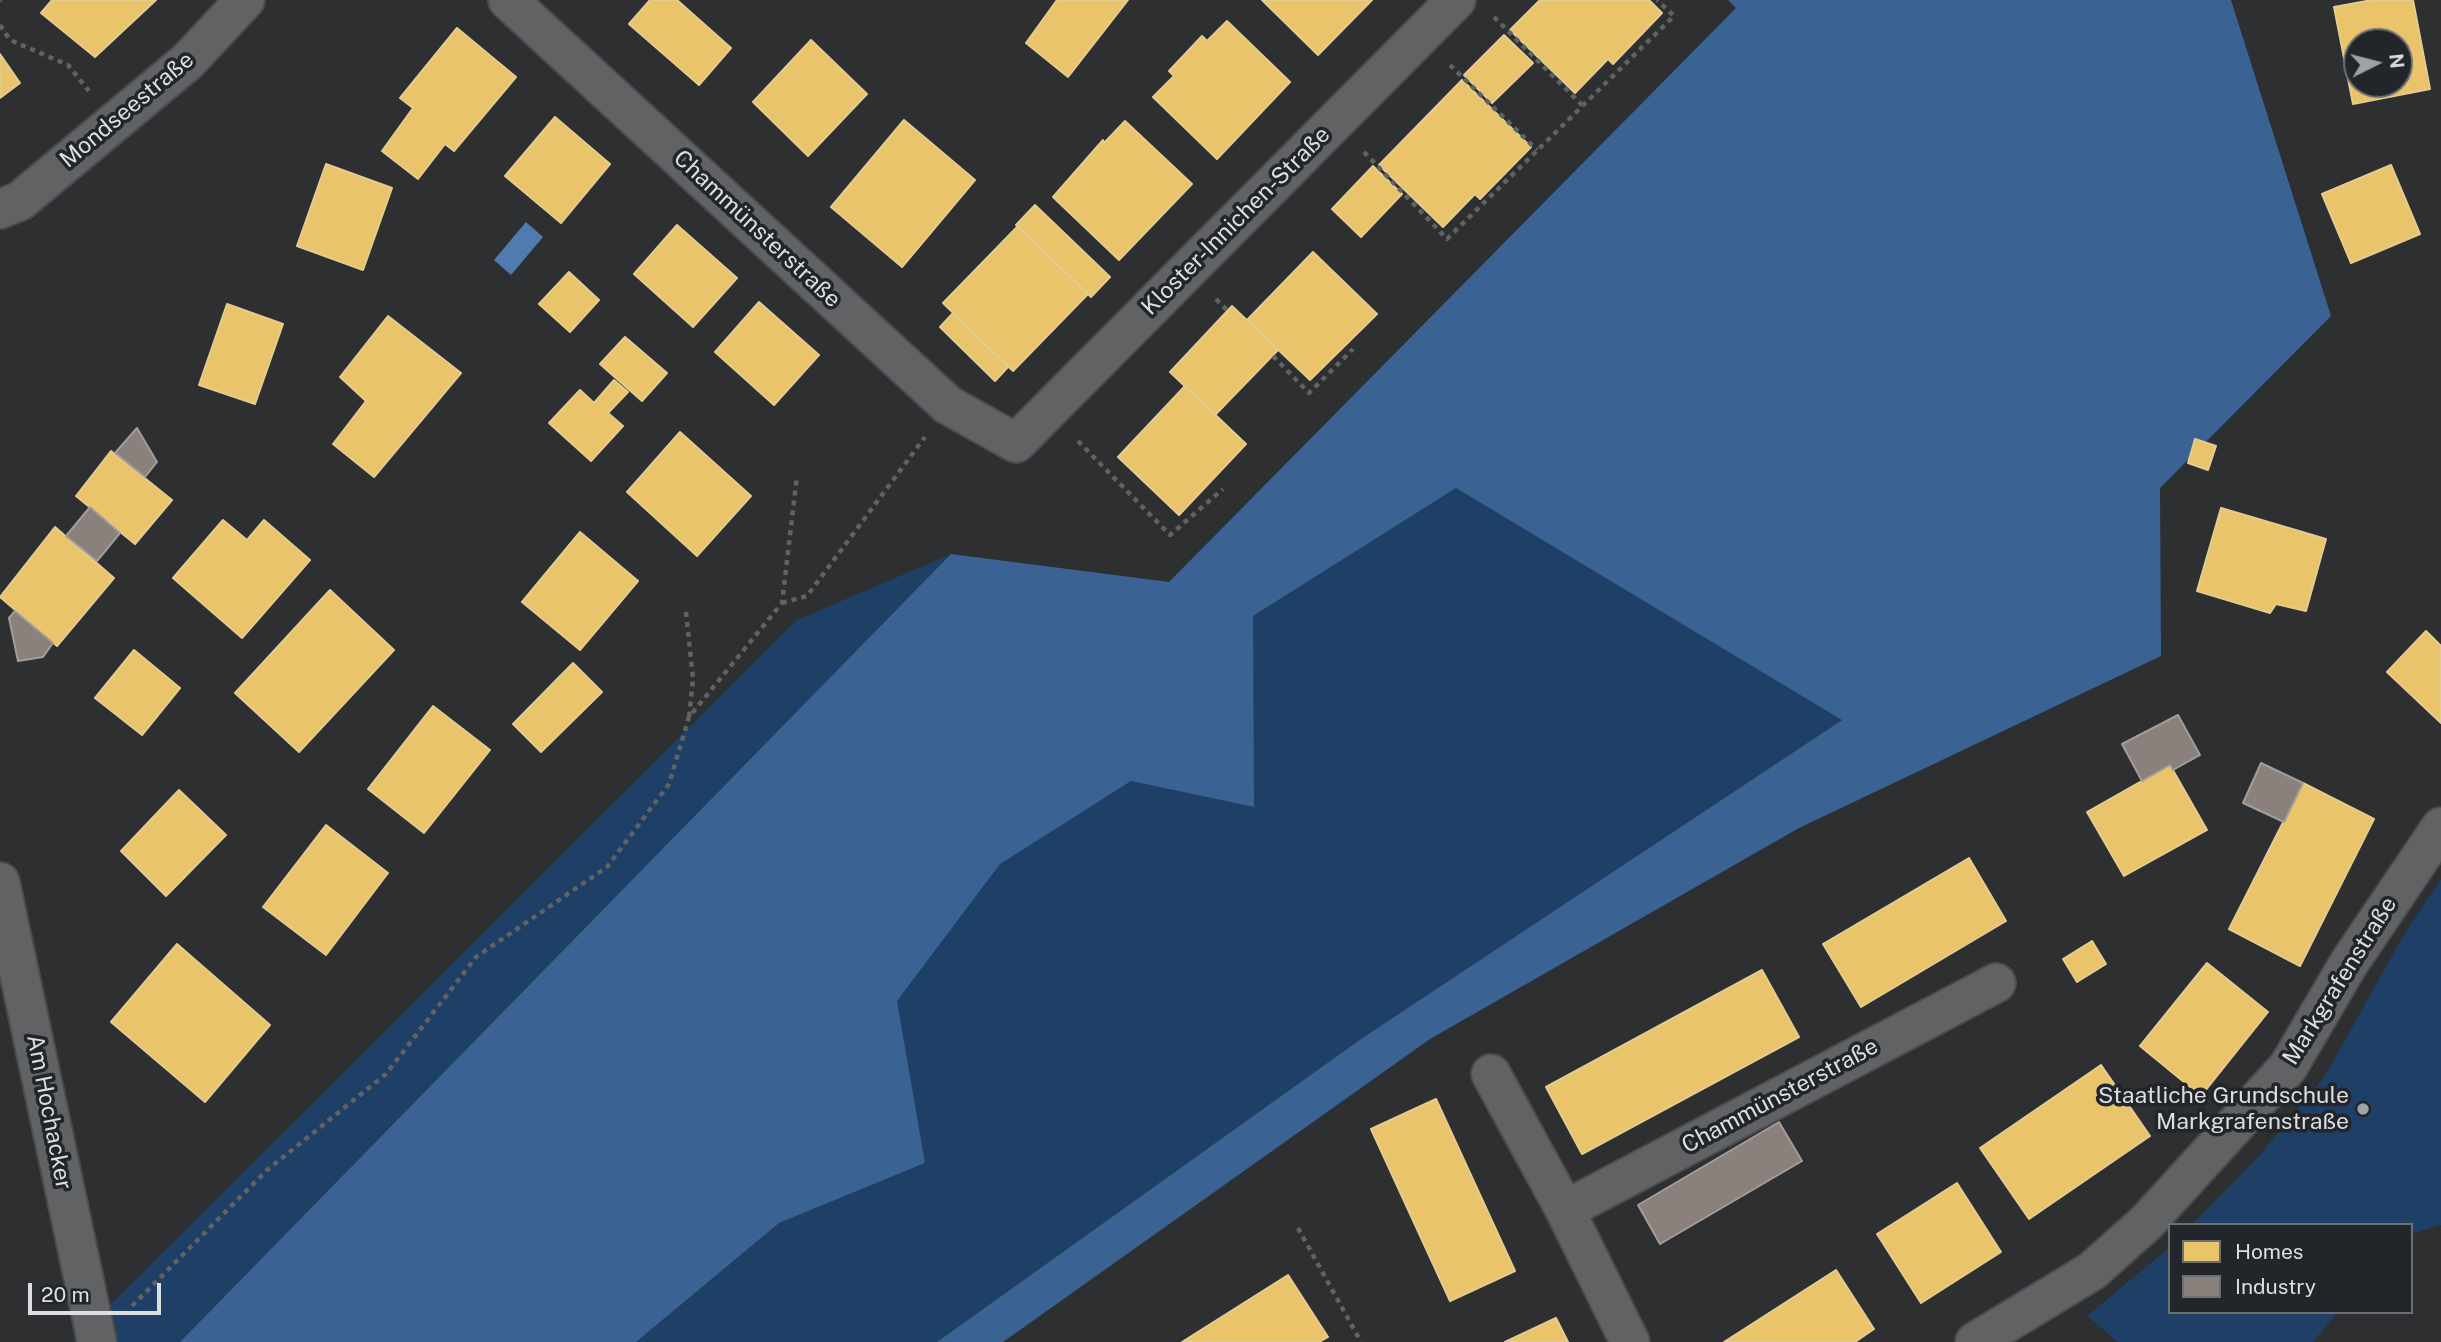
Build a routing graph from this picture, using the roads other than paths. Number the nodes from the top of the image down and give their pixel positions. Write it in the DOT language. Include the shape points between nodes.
graph roads {
  1 [pos="245,0"];
  2 [pos="508,0"];
  3 [pos="1472,6"];
  4 [pos="0,209"];
  5 [pos="1016,443"];
  6 [pos="2441,827"];
  7 [pos="0,882"];
  8 [pos="1996,983"];
  9 [pos="1491,1074"];
  10 [pos="1565,1210"];
  11 [pos="97,1341"];
  12 [pos="1630,1342"];
  13 [pos="1975,1342"];
  1 -- 4 [label="street, Mondseestraße" via="188,61 20,201"];
  2 -- 5 [label="street, Chammünsterstraße" via="948,405"];
  3 -- 5 [label="street, Kloster-Innichen-Straße" via="1420,36"];
  6 -- 13 [label="street, Markgrafenstraße" via="2348,964 2288,1068 2138,1231 2092,1271"];
  7 -- 11 [label="street, Am Hochacker"];
  8 -- 10 [label="street, Chammünsterstraße"];
  9 -- 10 [label="street"];
  10 -- 12 [label="street"];
}
